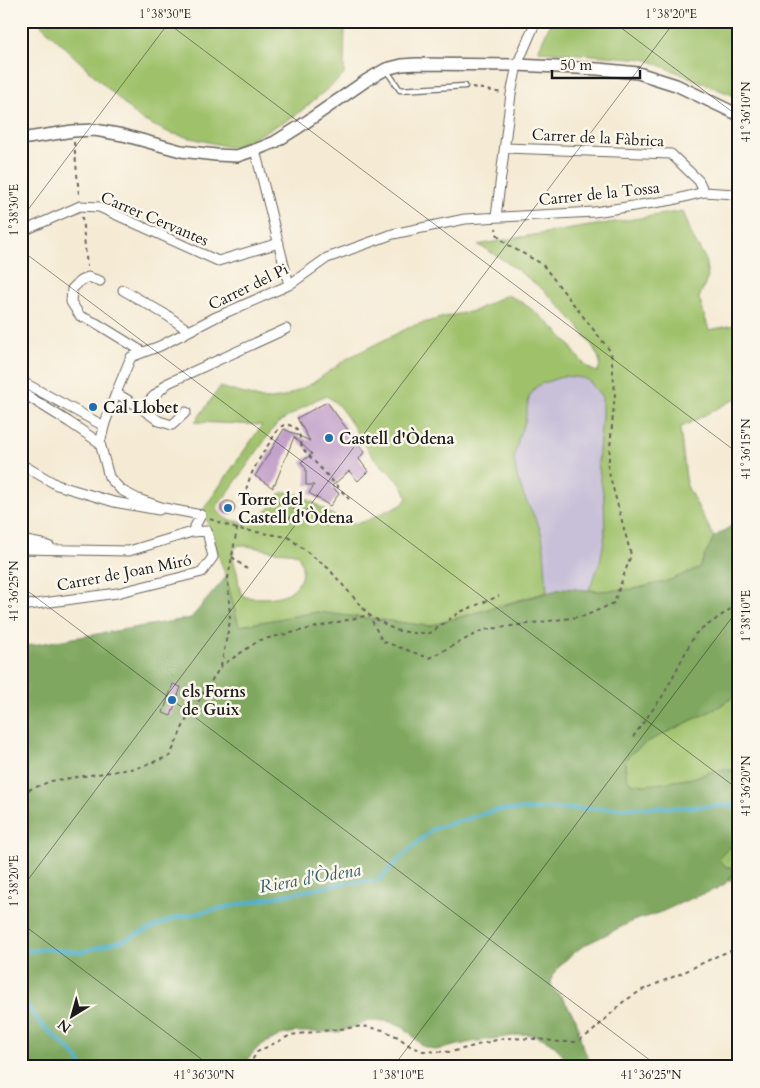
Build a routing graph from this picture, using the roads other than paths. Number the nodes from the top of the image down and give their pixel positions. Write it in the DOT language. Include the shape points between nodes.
graph roads {
  1 [pos="536,21"];
  2 [pos="517,65"];
  3 [pos="386,70"];
  4 [pos="465,86"];
  5 [pos="739,114"];
  6 [pos="21,139"];
  7 [pos="505,148"];
  8 [pos="255,150"];
  9 [pos="739,191"];
  10 [pos="704,192"];
  11 [pos="496,217"];
  12 [pos="21,232"];
  13 [pos="279,244"];
  14 [pos="100,281"];
  15 [pos="289,285"];
  16 [pos="122,290"];
  17 [pos="286,329"];
  18 [pos="189,331"];
  19 [pos="143,352"];
  20 [pos="21,381"];
  21 [pos="21,392"];
  22 [pos="116,393"];
  23 [pos="140,408"];
  24 [pos="186,412"];
  25 [pos="104,426"];
  26 [pos="100,443"];
  27 [pos="21,464"];
  28 [pos="186,512"];
  29 [pos="192,532"];
  30 [pos="21,540"];
  31 [pos="21,549"];
  32 [pos="59,550"];
  33 [pos="21,606"];
  1 -- 2 [label="street"];
  2 -- 3 [label="street" via="416,64"];
  2 -- 5 [label="street" via="638,73 676,85"];
  2 -- 7 [label="street"];
  3 -- 4 [label="lane" via="400,90"];
  3 -- 8 [label="street" via="275,142"];
  6 -- 8 [label="street" via="95,130 181,151 237,156"];
  7 -- 10 [label="street, Carrer de la Fàbrica" via="671,154 700,181"];
  7 -- 11 [label="street"];
  8 -- 13 [label="street"];
  9 -- 10 [label="street, Carrer de la Tossa" via="734,194"];
  10 -- 11 [label="street, Carrer de la Tossa" via="594,212"];
  11 -- 15 [label="street, Carrer del Pi" via="465,219 393,234 327,258"];
  12 -- 13 [label="street, Carrer Cervantes" via="80,206 98,207 218,261"];
  13 -- 15 [label="street"];
  14 -- 19 [label="street" via="88,277 80,281 72,289 71,302 80,316"];
  15 -- 18 [label="street, Carrer del Pi"];
  16 -- 18 [label="street"];
  17 -- 23 [label="street" via="168,383"];
  18 -- 19 [label="street, Carrer del Pi"];
  19 -- 22 [label="street, Carrer del Pi" via="131,357"];
  20 -- 25 [label="street"];
  21 -- 26 [label="street"];
  22 -- 23 [label="street"];
  22 -- 25 [label="street, Carrer del Pi"];
  23 -- 24 [label="street" via="172,425"];
  25 -- 26 [label="street, Carrer del Pi"];
  26 -- 28 [label="street" via="109,477 121,490 164,508"];
  27 -- 28 [label="street" via="57,485 114,502"];
  28 -- 29 [label="street" via="201,515"];
  29 -- 32 [label="street" via="129,551"];
  29 -- 33 [label="street, Carrer de Joan Miró" via="207,531 212,557 202,572 117,593"];
  30 -- 32 [label="street"];
  31 -- 32 [label="street"];
}
